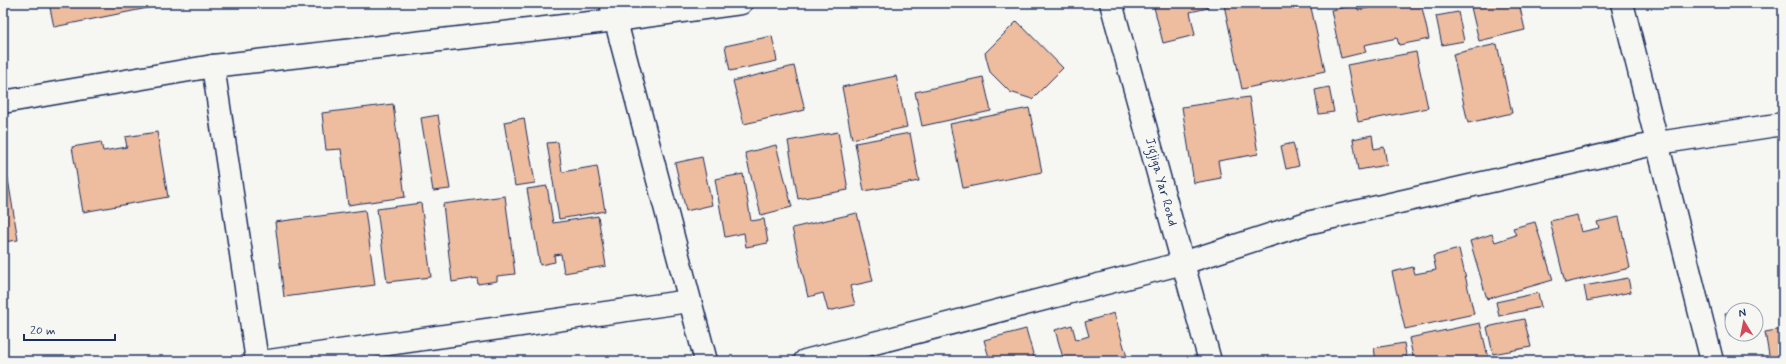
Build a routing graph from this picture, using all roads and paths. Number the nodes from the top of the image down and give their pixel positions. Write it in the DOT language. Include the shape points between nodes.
graph roads {
  1 [pos="741,3"];
  2 [pos="1111,3"];
  3 [pos="1622,3"];
  4 [pos="613,12"];
  5 [pos="213,66"];
  6 [pos="3,102"];
  7 [pos="1783,124"];
  8 [pos="1658,143"];
  9 [pos="1183,263"];
  10 [pos="689,301"];
  11 [pos="257,361"];
  12 [pos="269,361"];
  13 [pos="706,361"];
  14 [pos="805,361"];
  15 [pos="1210,361"];
  16 [pos="1712,361"];
  1 -- 4 [label="street"];
  2 -- 9 [label="street, Jigjiga Yar Road"];
  3 -- 8 [label="street"];
  4 -- 5 [label="street"];
  4 -- 10 [label="street"];
  5 -- 6 [label="street"];
  5 -- 11 [label="street"];
  7 -- 8 [label="street"];
  8 -- 9 [label="street" via="1307,223"];
  8 -- 16 [label="street"];
  9 -- 14 [label="street"];
  9 -- 15 [label="street, Jigjiga Yar Road"];
  10 -- 12 [label="street"];
  10 -- 13 [label="street"];
}
